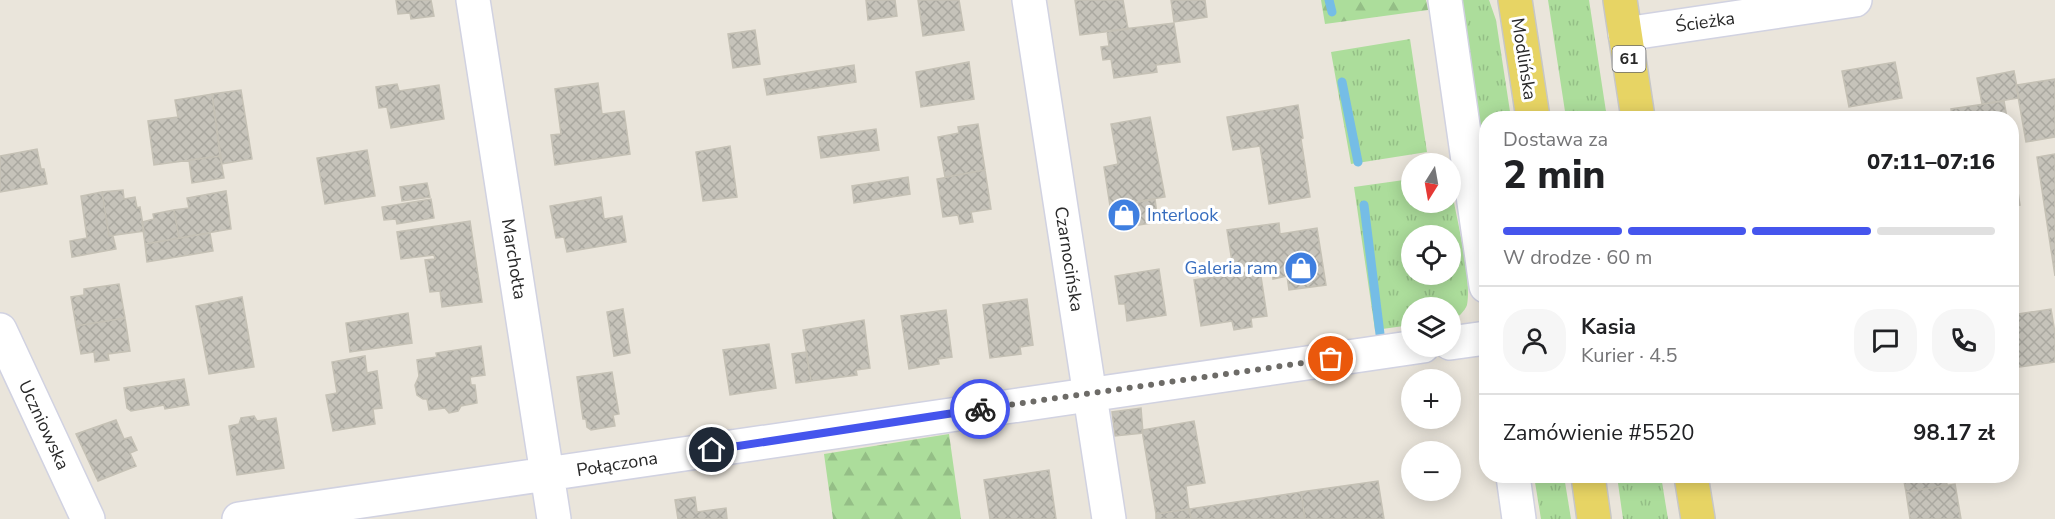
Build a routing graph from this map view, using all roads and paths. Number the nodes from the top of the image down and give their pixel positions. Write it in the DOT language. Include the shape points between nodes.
graph roads {
  1 [pos="473,0"];
  2 [pos="1029,0"];
  3 [pos="1444,0"];
  4 [pos="1515,0"];
  5 [pos="1620,0"];
  6 [pos="1855,0"];
  7 [pos="1625,34"];
  8 [pos="1532,111"];
  9 [pos="1637,111"];
  10 [pos="1479,238"];
  11 [pos="0,330"];
  12 [pos="1479,339"];
  13 [pos="1461,341"];
  14 [pos="1401,349"];
  15 [pos="1090,392"];
  16 [pos="547,475"];
  17 [pos="1514,483"];
  18 [pos="1589,483"];
  19 [pos="1692,483"];
  20 [pos="88,519"];
  21 [pos="239,519"];
  22 [pos="554,519"];
  23 [pos="1109,519"];
  24 [pos="1520,519"];
  25 [pos="1594,519"];
  26 [pos="1698,519"];
  1 -- 16 [label="street, Marchołta"];
  2 -- 15 [label="street, Czarnocińska"];
  3 -- 10 [label="street"];
  4 -- 8 [label="main road, Modlińska"];
  5 -- 7 [label="main road, 61"];
  6 -- 7 [label="street, Ścieżka"];
  7 -- 9 [label="main road, 61"];
  11 -- 20 [label="street, Uczniowska"];
  12 -- 13 [label="street"];
  14 -- 15 [label="street, Połączona"];
  15 -- 16 [label="street, Połączona"];
  15 -- 23 [label="street, Czarnocińska"];
  16 -- 21 [label="street, Połączona"];
  16 -- 22 [label="street, Marchołta"];
  17 -- 24 [label="street"];
  18 -- 25 [label="main road"];
  19 -- 26 [label="main road"];
}
